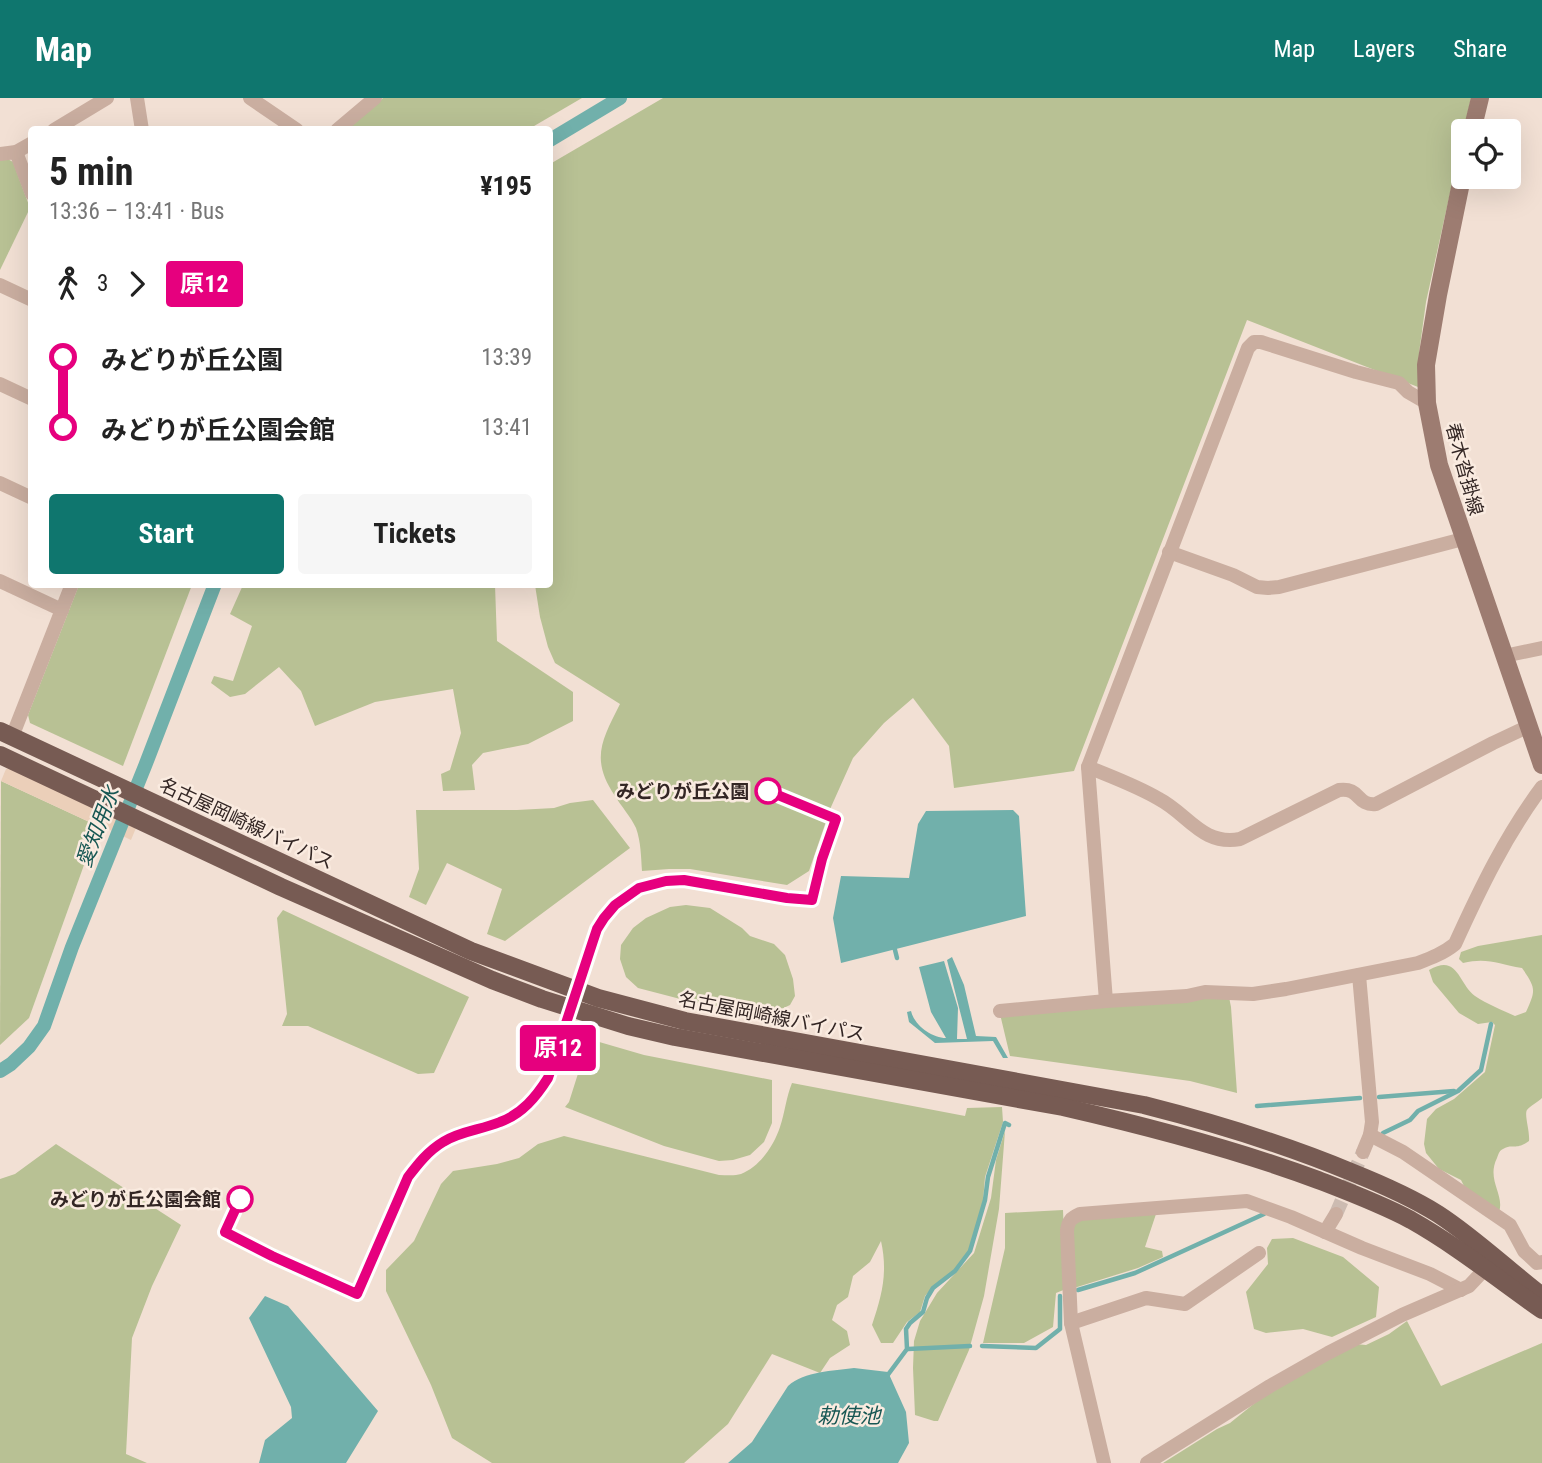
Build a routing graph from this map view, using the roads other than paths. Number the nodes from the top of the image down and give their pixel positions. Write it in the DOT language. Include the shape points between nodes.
graph roads {
  1 [pos="107,98"];
  2 [pos="137,98"];
  3 [pos="374,98"];
  4 [pos="1479,98"];
  5 [pos="257,100"];
  6 [pos="1475,119"];
  7 [pos="61,126"];
  8 [pos="141,126"];
  9 [pos="292,126"];
  10 [pos="342,126"];
  11 [pos="28,145"];
  12 [pos="16,152"];
  13 [pos="0,154"];
  14 [pos="28,184"];
  15 [pos="1460,189"];
  16 [pos="0,285"];
  17 [pos="28,298"];
  18 [pos="0,384"];
  19 [pos="28,396"];
  20 [pos="1427,403"];
  21 [pos="0,483"];
  22 [pos="28,496"];
  23 [pos="1463,539"];
  24 [pos="1169,552"];
  25 [pos="0,581"];
  26 [pos="70,588"];
  27 [pos="62,610"];
  28 [pos="1542,648"];
  29 [pos="1504,656"];
  30 [pos="1529,726"];
  31 [pos="6,734"];
  32 [pos="2,760"];
  33 [pos="1542,765"];
  34 [pos="1088,767"];
  35 [pos="1542,787"];
  36 [pos="1359,975"];
  37 [pos="1106,1001"];
  38 [pos="1000,1011"];
  39 [pos="630,1017"];
  40 [pos="1370,1135"];
  41 [pos="1363,1153"];
  42 [pos="1336,1214"];
  43 [pos="1325,1232"];
  44 [pos="1259,1253"];
  45 [pos="1542,1262"];
  46 [pos="1485,1269"];
  47 [pos="1461,1290"];
  48 [pos="1542,1296"];
  49 [pos="1542,1310"];
  50 [pos="1071,1323"];
  51 [pos="1104,1463"];
  52 [pos="1147,1463"];
  1 -- 7 [label="street"];
  2 -- 8 [label="street"];
  3 -- 10 [label="street"];
  4 -- 6 [label="main road"];
  5 -- 9 [label="street"];
  11 -- 12 [label="street"];
  12 -- 13 [label="street"];
  12 -- 14 [label="street"];
  15 -- 20 [label="main road, 春木沓掛線" via="1426,365"];
  16 -- 17 [label="street"];
  18 -- 19 [label="street"];
  20 -- 23 [label="main road, 春木沓掛線" via="1439,465"];
  20 -- 24 [label="street" via="1399,383 1254,342"];
  21 -- 22 [label="street"];
  23 -- 24 [label="street" via="1268,588"];
  23 -- 29 [label="main road, 春木沓掛線"];
  24 -- 34 [label="street"];
  25 -- 27 [label="street"];
  26 -- 27 [label="street"];
  27 -- 31 [label="street"];
  28 -- 29 [label="street"];
  29 -- 30 [label="main road, 春木沓掛線"];
  30 -- 33 [label="main road, 春木沓掛線"];
  30 -- 34 [label="street" via="1376,804 1363,802 1348,789 1339,790 1232,841 1210,837 1163,801"];
  31 -- 39 [label="main road, 名古屋岡崎線バイパス" via="471,951 586,994"];
  32 -- 39 [label="main road, 名古屋岡崎線バイパス" via="501,984 542,999"];
  34 -- 37 [label="street"];
  35 -- 36 [label="street" via="1508,837 1455,944 1418,963"];
  36 -- 37 [label="street" via="1253,994 1205,992"];
  36 -- 40 [label="street"];
  37 -- 38 [label="street"];
  39 -- 46 [label="main road, 名古屋岡崎線バイパス" via="723,1046 1063,1107 1210,1143 1387,1208"];
  39 -- 48 [label="main road, 名古屋岡崎線バイパス" via="685,1021 1200,1119 1318,1158 1413,1200 1477,1241"];
  40 -- 41 [label="street"];
  40 -- 45 [label="street" via="1403,1152 1510,1225 1524,1251"];
  42 -- 43 [label="street"];
  43 -- 47 [label="street"];
  43 -- 50 [label="street" via="1247,1200 1080,1213 1068,1223 1067,1231"];
  44 -- 50 [label="street" via="1185,1304 1146,1298"];
  46 -- 47 [label="street"];
  46 -- 49 [label="main road, 名古屋岡崎線バイパス"];
  47 -- 52 [label="street" via="1328,1353"];
  50 -- 51 [label="street"];
}
